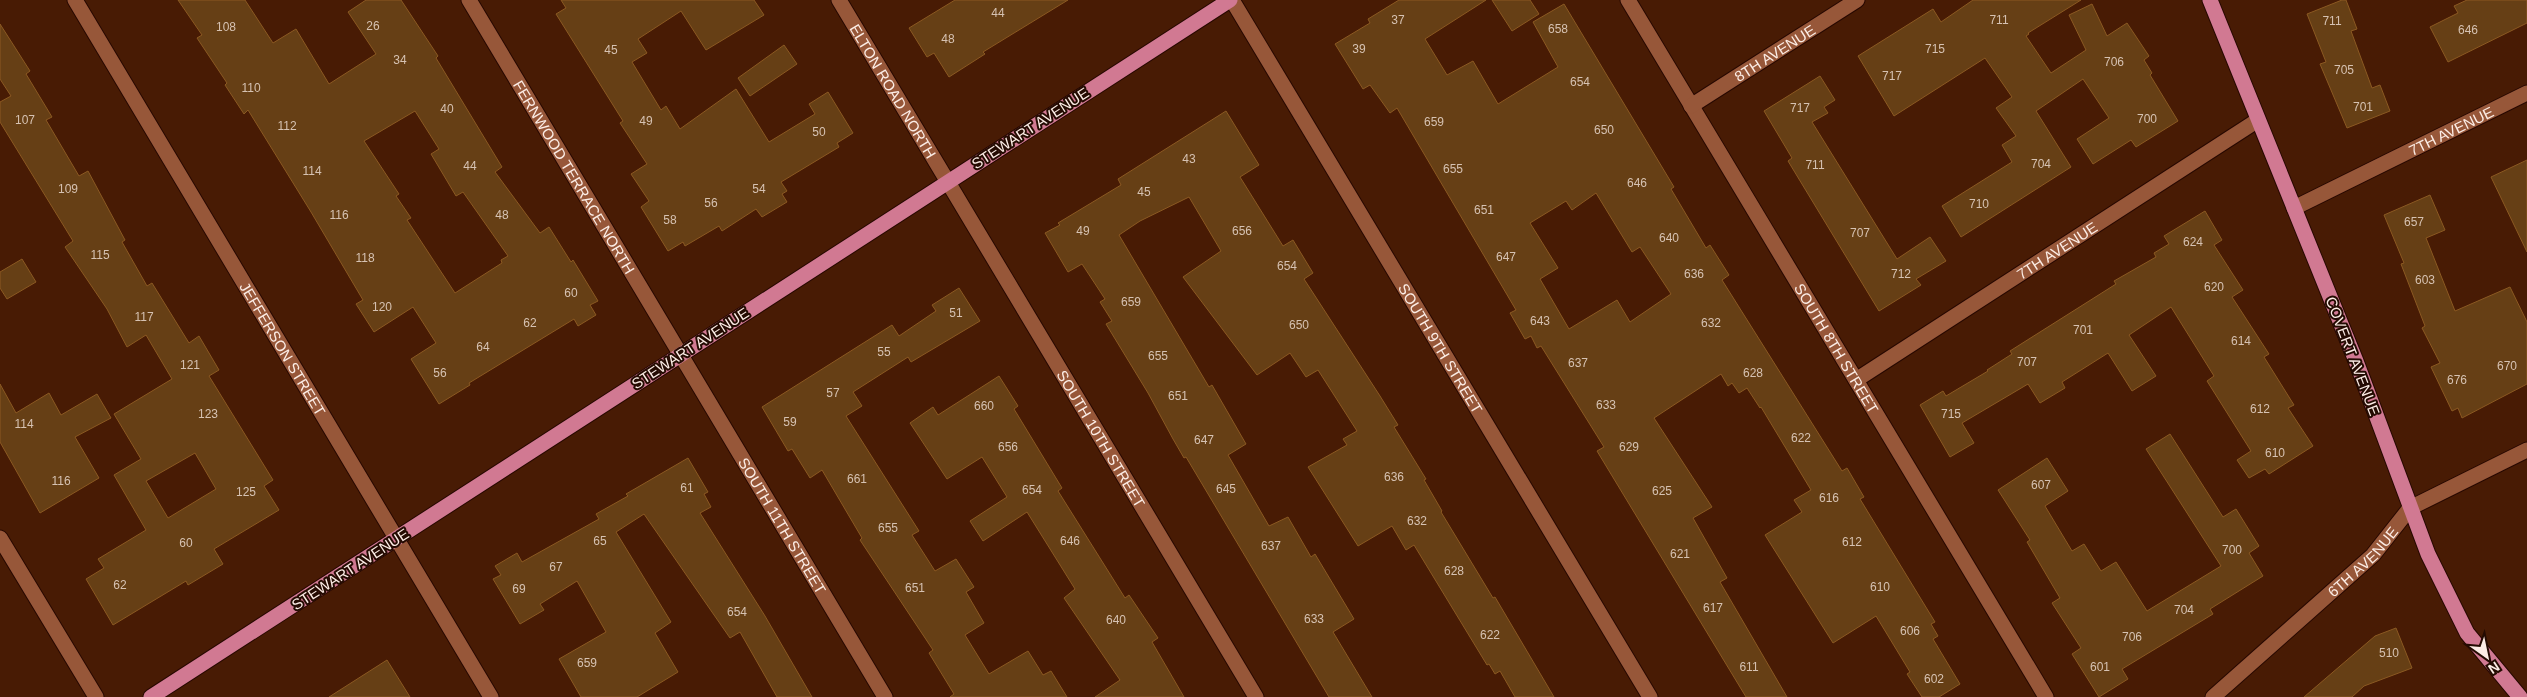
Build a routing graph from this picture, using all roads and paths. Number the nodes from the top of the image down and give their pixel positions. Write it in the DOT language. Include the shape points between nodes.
graph roads {
  1 [pos="75,0"];
  2 [pos="469,0"];
  3 [pos="839,0"];
  4 [pos="1231,0"];
  5 [pos="1628,0"];
  6 [pos="1857,0"];
  7 [pos="2210,0"];
  8 [pos="2527,93"];
  9 [pos="1692,106"];
  10 [pos="2258,120"];
  11 [pos="948,181"];
  12 [pos="2294,208"];
  13 [pos="680,355"];
  14 [pos="1856,380"];
  15 [pos="2527,450"];
  16 [pos="2410,508"];
  17 [pos="0,538"];
  18 [pos="396,539"];
  19 [pos="96,697"];
  20 [pos="151,697"];
  21 [pos="491,697"];
  22 [pos="885,697"];
  23 [pos="1256,697"];
  24 [pos="1650,697"];
  25 [pos="2046,697"];
  26 [pos="2213,697"];
  27 [pos="2520,697"];
  1 -- 18 [label="street, JEFFERSON STREET"];
  2 -- 13 [label="street, FERNWOOD TERRACE NORTH"];
  3 -- 11 [label="street, ELTON ROAD NORTH"];
  4 -- 11 [label="main road, STEWART AVENUE"];
  4 -- 24 [label="street, SOUTH 9TH STREET"];
  5 -- 9 [label="street, SOUTH 8TH STREET"];
  6 -- 9 [label="street, 8TH AVENUE"];
  7 -- 10 [label="main road, COVERT AVENUE"];
  8 -- 12 [label="street, 7TH AVENUE"];
  9 -- 14 [label="street, SOUTH 8TH STREET"];
  10 -- 12 [label="main road, COVERT AVENUE"];
  10 -- 14 [label="street, 7TH AVENUE"];
  11 -- 13 [label="main road, STEWART AVENUE"];
  11 -- 23 [label="street, SOUTH 10TH STREET"];
  12 -- 16 [label="main road, COVERT AVENUE" via="2356,361"];
  13 -- 18 [label="main road, STEWART AVENUE"];
  13 -- 22 [label="street, SOUTH 11TH STREET"];
  14 -- 25 [label="street, SOUTH 8TH STREET"];
  15 -- 16 [label="street, 6TH AVENUE"];
  16 -- 26 [label="street, 6TH AVENUE" via="2373,555"];
  16 -- 27 [label="main road, COVERT AVENUE" via="2428,554 2467,633"];
  17 -- 19 [label="street"];
  18 -- 20 [label="main road, STEWART AVENUE"];
  18 -- 21 [label="street, JEFFERSON STREET"];
}
